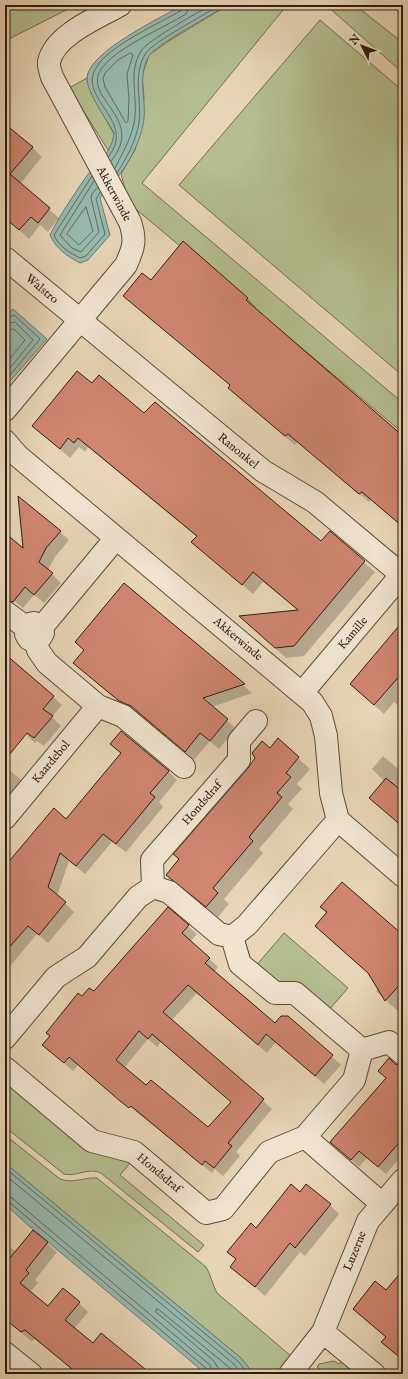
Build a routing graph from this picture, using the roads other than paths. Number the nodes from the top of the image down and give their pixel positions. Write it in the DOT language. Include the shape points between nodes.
graph roads {
  1 [pos="120,5"];
  2 [pos="5,258"];
  3 [pos="79,320"];
  4 [pos="5,410"];
  5 [pos="5,441"];
  6 [pos="116,538"];
  7 [pos="402,574"];
  8 [pos="5,612"];
  9 [pos="34,632"];
  10 [pos="302,693"];
  11 [pos="98,706"];
  12 [pos="256,721"];
  13 [pos="184,767"];
  14 [pos="5,818"];
  15 [pos="338,820"];
  16 [pos="403,876"];
  17 [pos="153,887"];
  18 [pos="232,937"];
  19 [pos="5,1038"];
  20 [pos="362,1050"];
  21 [pos="403,1054"];
  22 [pos="5,1068"];
  23 [pos="305,1137"];
  24 [pos="403,1180"];
  25 [pos="382,1204"];
  26 [pos="323,1332"];
  27 [pos="5,1353"];
  28 [pos="31,1374"];
  29 [pos="290,1374"];
  30 [pos="374,1374"];
  1 -- 3 [label="street, Akkerwinde" via="69,34 56,48 49,63 52,78 130,222 134,235 134,248 126,265"];
  2 -- 3 [label="street, Walstro"];
  3 -- 4 [label="street, Akkerwinde"];
  3 -- 7 [label="street, Ranonkel" via="263,471 315,502"];
  5 -- 6 [label="street, Akkerwinde" via="18,456"];
  6 -- 9 [label="street"];
  6 -- 10 [label="street, Akkerwinde"];
  7 -- 10 [label="street, Kamille"];
  8 -- 9 [label="street"];
  9 -- 11 [label="street" via="38,650 47,663"];
  10 -- 15 [label="street, Akkerwinde" via="321,716 330,758 331,793"];
  11 -- 13 [label="street" via="123,716"];
  11 -- 14 [label="street, Kaardebol"];
  12 -- 17 [label="street, Hondsdraf" via="239,741 239,760 152,860"];
  15 -- 16 [label="street"];
  15 -- 18 [label="street" via="247,925"];
  17 -- 18 [label="street" via="169,892 219,934"];
  17 -- 19 [label="street" via="138,897 87,957 56,977"];
  18 -- 20 [label="street" via="240,964 275,993 295,992"];
  20 -- 21 [label="street" via="389,1042"];
  20 -- 23 [label="street, Hondsdraf" via="354,1080"];
  22 -- 23 [label="street, Hondsdraf" via="92,1141 134,1152 206,1213 223,1209 269,1152"];
  23 -- 25 [label="street"];
  24 -- 25 [label="street, Luzerne"];
  25 -- 26 [label="street, Luzerne" via="368,1221"];
  26 -- 29 [label="street, Luzerne"];
  26 -- 30 [label="street"];
  27 -- 28 [label="street"];
}
